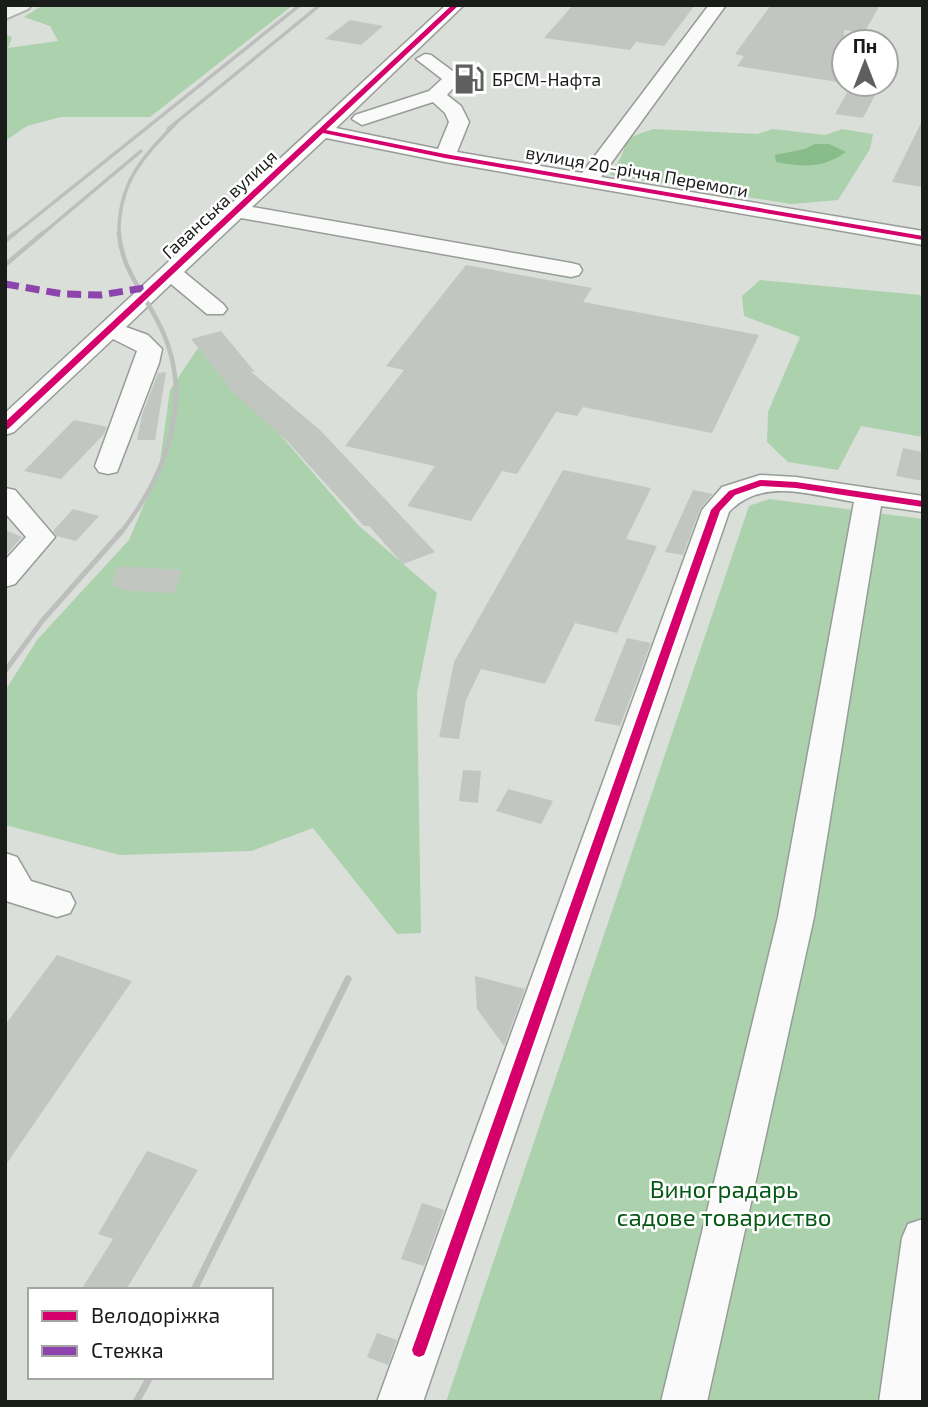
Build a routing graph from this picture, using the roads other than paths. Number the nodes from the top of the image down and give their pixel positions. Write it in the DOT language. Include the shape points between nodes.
graph roads {
  1 [pos="21,5"];
  2 [pos="718,5"];
  3 [pos="464,10"];
  4 [pos="5,13"];
  5 [pos="425,59"];
  6 [pos="409,75"];
  7 [pos="392,91"];
  8 [pos="436,95"];
  9 [pos="362,119"];
  10 [pos="321,131"];
  11 [pos="345,136"];
  12 [pos="445,156"];
  13 [pos="588,180"];
  14 [pos="236,211"];
  15 [pos="923,238"];
  16 [pos="571,270"];
  17 [pos="171,273"];
  18 [pos="215,309"];
  19 [pos="111,330"];
  20 [pos="5,427"];
  21 [pos="108,466"];
  22 [pos="5,496"];
  23 [pos="869,496"];
  24 [pos="923,504"];
  25 [pos="5,578"];
  26 [pos="5,866"];
  27 [pos="57,903"];
  28 [pos="923,1238"];
  29 [pos="400,1402"];
  30 [pos="684,1402"];
  31 [pos="902,1402"];
  1 -- 4 [label="main road"];
  2 -- 13 [label="street"];
  3 -- 5 [label="street, Гаванська вулиця"];
  3 -- 10 [label="street, Гаванська вулиця"];
  5 -- 6 [label="street, Гаванська вулиця"];
  5 -- 8 [label="street" via="453,78"];
  7 -- 9 [label="street"];
  8 -- 9 [label="street"];
  8 -- 12 [label="street" via="454,110 459,122"];
  9 -- 11 [label="street"];
  10 -- 11 [label="street, вулиця 20-річчя Перемоги"];
  10 -- 14 [label="street, Гаванська вулиця"];
  11 -- 12 [label="street, вулиця 20-річчя Перемоги"];
  12 -- 13 [label="street, вулиця 20-річчя Перемоги"];
  13 -- 15 [label="street, вулиця 20-річчя Перемоги"];
  14 -- 16 [label="street"];
  14 -- 17 [label="street, Гаванська вулиця"];
  17 -- 18 [label="street"];
  17 -- 19 [label="street, Гаванська вулиця"];
  19 -- 20 [label="street, Гаванська вулиця"];
  19 -- 21 [label="street" via="150,349"];
  22 -- 25 [label="street" via="41,537"];
  23 -- 24 [label="street"];
  23 -- 29 [label="street" via="760,483 732,492 716,510"];
  23 -- 30 [label="street" via="796,917"];
  26 -- 27 [label="street" via="18,891"];
  28 -- 31 [label="street"];
}
